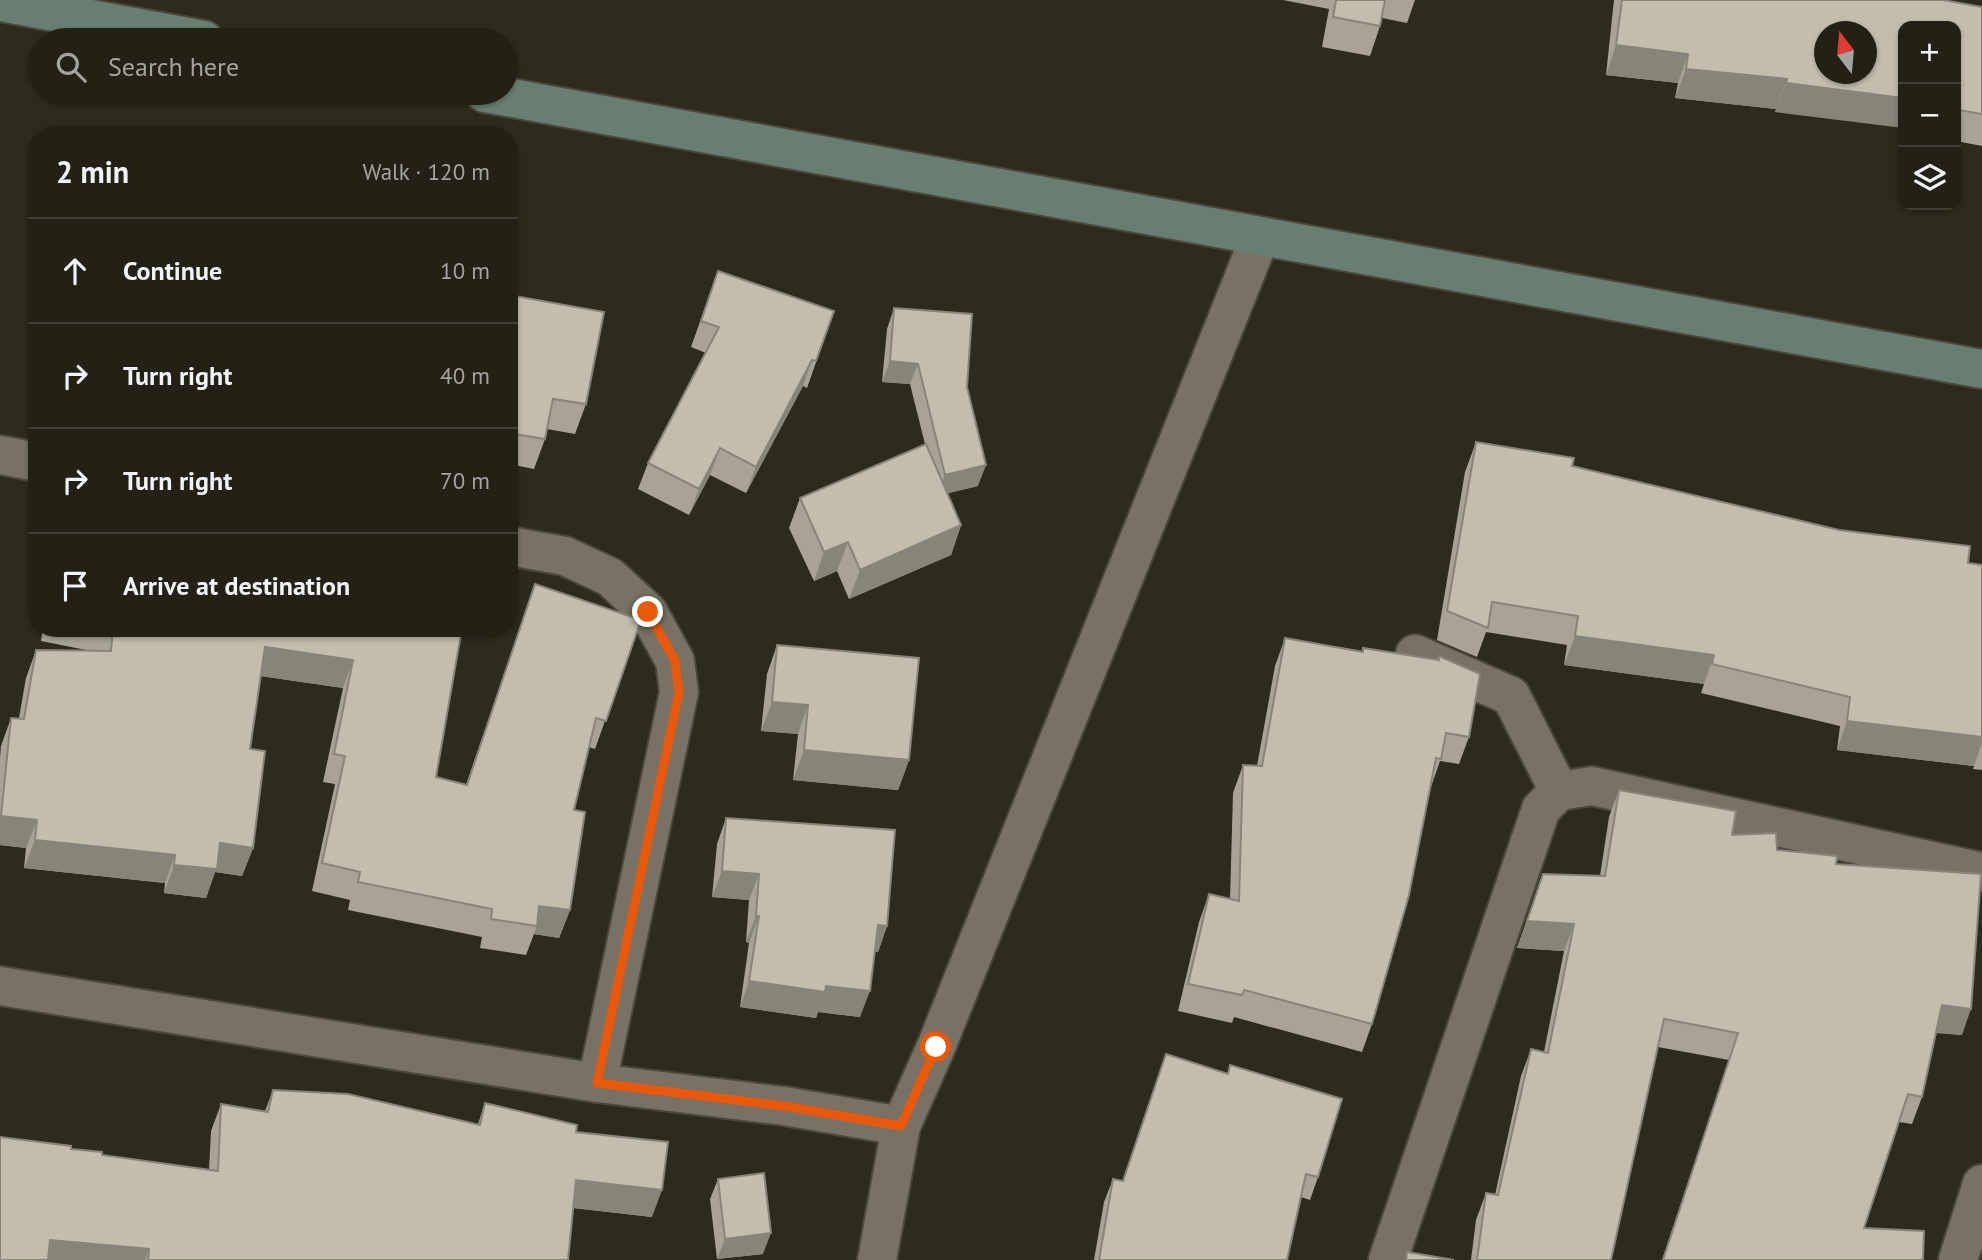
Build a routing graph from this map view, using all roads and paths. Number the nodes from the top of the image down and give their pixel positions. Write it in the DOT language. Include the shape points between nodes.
graph roads {
  1 [pos="0,2"];
  2 [pos="140,28"];
  3 [pos="518,99"];
  4 [pos="1260,237"];
  5 [pos="1982,369"];
  6 [pos="0,455"];
  7 [pos="28,460"];
  8 [pos="518,548"];
  9 [pos="1415,654"];
  10 [pos="1559,791"];
  11 [pos="1982,872"];
  12 [pos="0,986"];
  13 [pos="597,1083"];
  14 [pos="901,1126"];
  15 [pos="1982,1184"];
  16 [pos="877,1260"];
  17 [pos="1388,1260"];
  18 [pos="1958,1260"];
  1 -- 2 [label="street"];
  3 -- 4 [label="street"];
  4 -- 5 [label="street"];
  4 -- 14 [label="street"];
  6 -- 7 [label="street"];
  8 -- 13 [label="street" via="565,556 610,578 648,612 675,661 679,692"];
  9 -- 10 [label="street" via="1511,696"];
  10 -- 11 [label="street" via="1592,786"];
  10 -- 17 [label="street" via="1541,809"];
  12 -- 13 [label="street"];
  13 -- 14 [label="street"];
  14 -- 16 [label="street"];
  15 -- 18 [label="street"];
}
